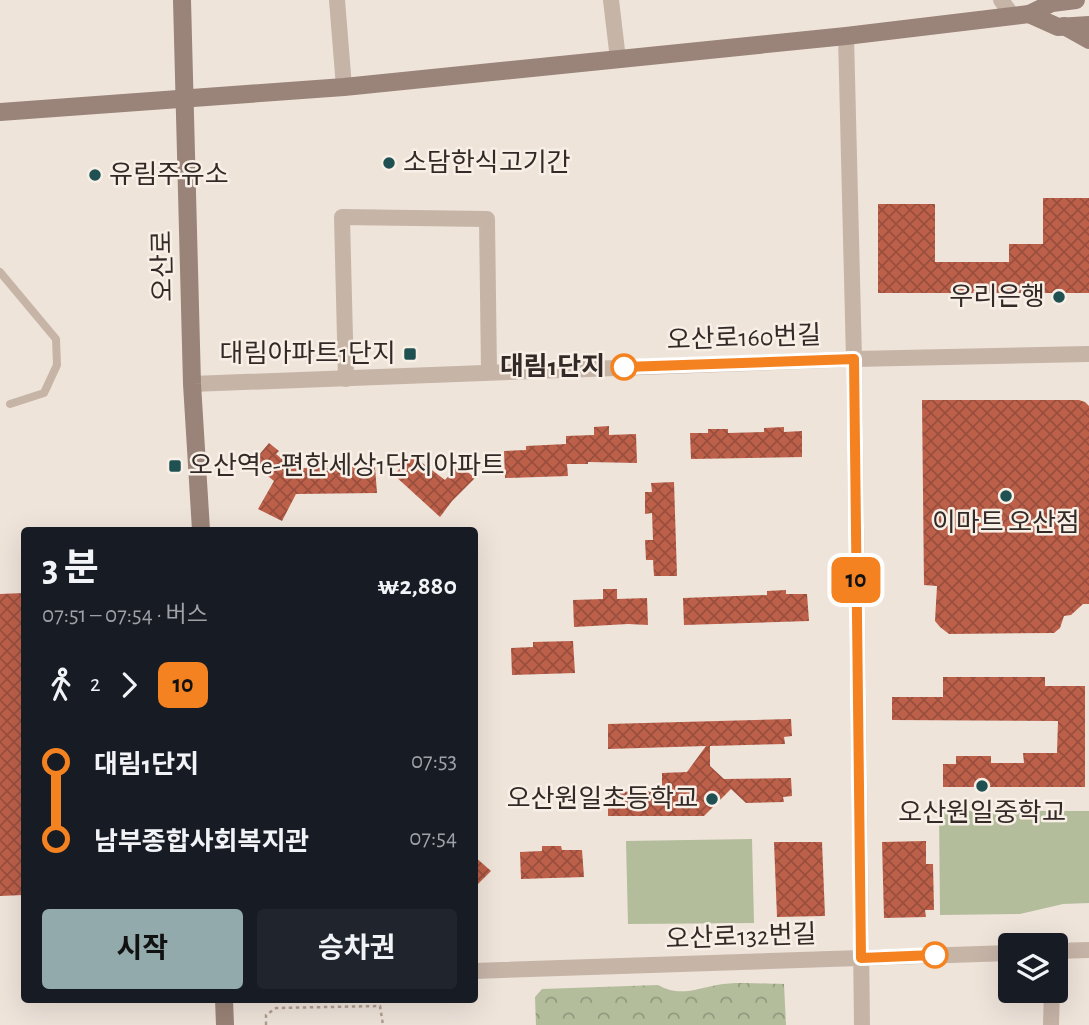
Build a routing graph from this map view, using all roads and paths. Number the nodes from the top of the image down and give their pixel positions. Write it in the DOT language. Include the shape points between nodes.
graph roads {
  1 [pos="181,0"];
  2 [pos="337,0"];
  3 [pos="611,0"];
  4 [pos="1001,0"];
  5 [pos="1076,0"];
  6 [pos="1020,15"];
  7 [pos="1089,25"];
  8 [pos="1064,26"];
  9 [pos="846,36"];
  10 [pos="1089,40"];
  11 [pos="618,59"];
  12 [pos="344,87"];
  13 [pos="186,100"];
  14 [pos="0,112"];
  15 [pos="0,272"];
  16 [pos="1089,354"];
  17 [pos="854,359"];
  18 [pos="489,372"];
  19 [pos="346,379"];
  20 [pos="192,384"];
  21 [pos="10,404"];
  22 [pos="201,527"];
  23 [pos="1089,950"];
  24 [pos="1068,951"];
  25 [pos="998,953"];
  26 [pos="861,958"];
  27 [pos="478,971"];
  28 [pos="224,1003"];
  29 [pos="1052,1003"];
  30 [pos="225,1025"];
  31 [pos="267,1025"];
  32 [pos="383,1025"];
  33 [pos="862,1025"];
  34 [pos="1051,1025"];
  1 -- 13 [label="street, 오산로"];
  2 -- 12 [label="street"];
  3 -- 11 [label="street"];
  4 -- 6 [label="street"];
  5 -- 6 [label="street"];
  6 -- 8 [label="street"];
  6 -- 9 [label="street"];
  7 -- 8 [label="street"];
  8 -- 10 [label="street"];
  9 -- 11 [label="street"];
  9 -- 17 [label="street"];
  11 -- 12 [label="street"];
  12 -- 13 [label="street"];
  13 -- 14 [label="street"];
  13 -- 20 [label="street, 오산로"];
  15 -- 21 [label="lane" via="56,339 57,365 44,393"];
  16 -- 17 [label="street, 오산로160번길"];
  17 -- 18 [label="street, 오산로160번길"];
  17 -- 26 [label="street"];
  18 -- 19 [label="street, 오산로160번길"];
  18 -- 19 [label="street" via="487,219 342,217"];
  19 -- 20 [label="street, 오산로160번길"];
  20 -- 22 [label="street, 오산로"];
  23 -- 24 [label="street"];
  25 -- 26 [label="street, 오산로132번길"];
  26 -- 27 [label="street, 오산로132번길"];
  26 -- 33 [label="street"];
  28 -- 30 [label="street"];
  29 -- 34 [label="street"];
  31 -- 32 [label="path" via="266,1015 276,1008 380,1006"];
}
